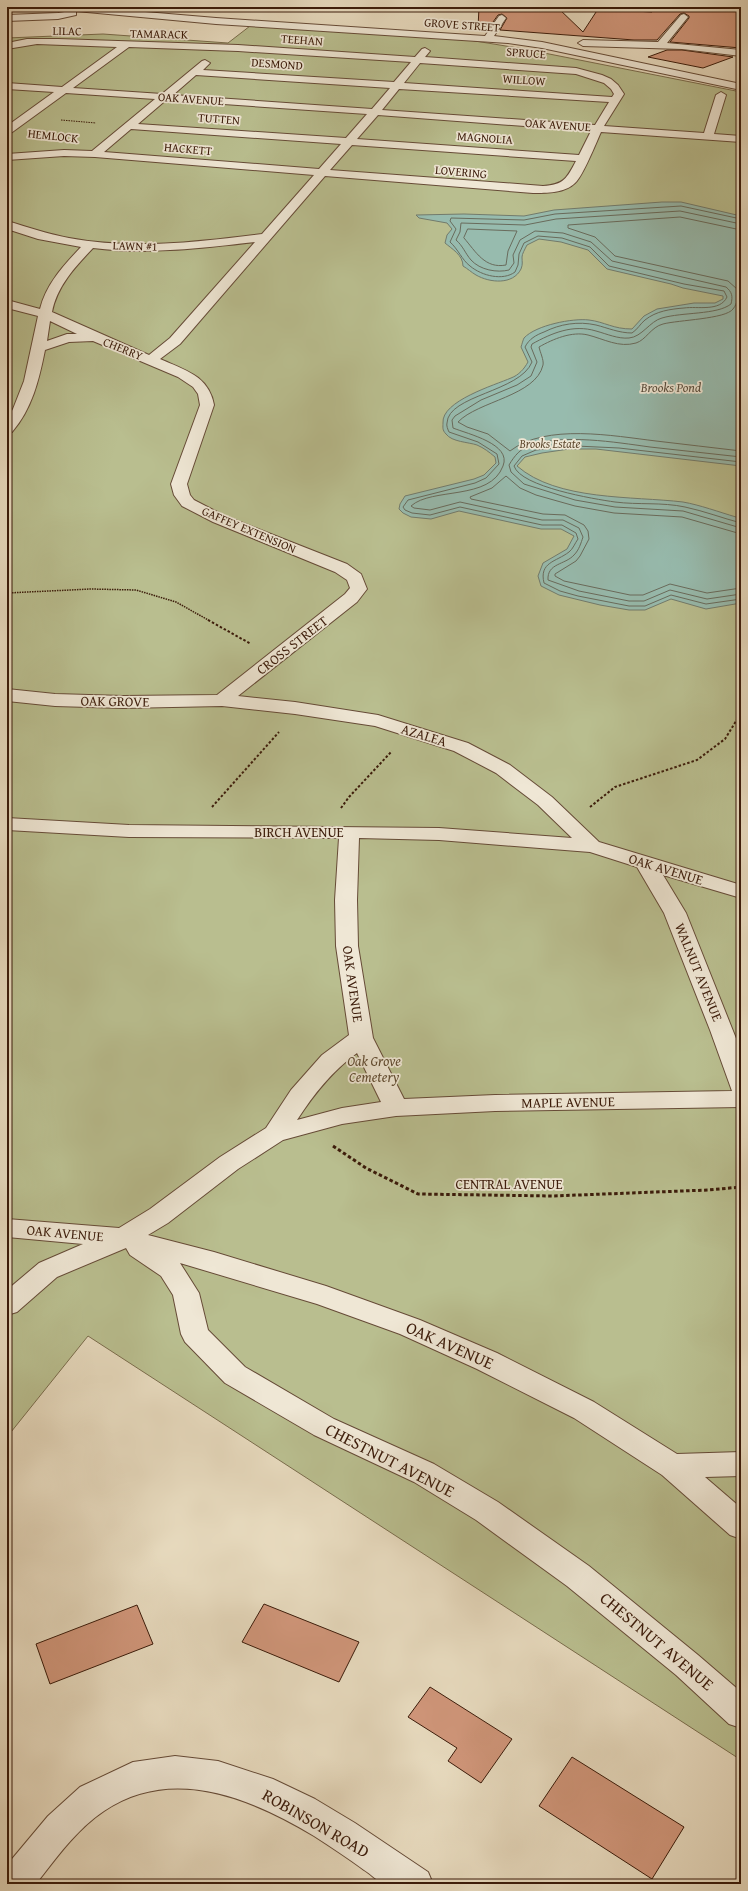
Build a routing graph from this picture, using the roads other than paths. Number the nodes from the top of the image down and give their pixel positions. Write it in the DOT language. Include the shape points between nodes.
graph roads {
  1 [pos="57,7"];
  2 [pos="88,10"];
  3 [pos="684,17"];
  4 [pos="7,18"];
  5 [pos="502,18"];
  6 [pos="440,36"];
  7 [pos="488,38"];
  8 [pos="508,40"];
  9 [pos="126,45"];
  10 [pos="660,45"];
  11 [pos="7,46"];
  12 [pos="220,48"];
  13 [pos="741,54"];
  14 [pos="418,59"];
  15 [pos="194,72"];
  16 [pos="398,85"];
  17 [pos="7,86"];
  18 [pos="741,87"];
  19 [pos="63,90"];
  20 [pos="163,97"];
  21 [pos="732,98"];
  22 [pos="616,100"];
  23 [pos="375,112"];
  24 [pos="129,126"];
  25 [pos="598,128"];
  26 [pos="7,131"];
  27 [pos="708,136"];
  28 [pos="741,139"];
  29 [pos="351,142"];
  30 [pos="15,145"];
  31 [pos="95,154"];
  32 [pos="7,157"];
  33 [pos="583,158"];
  34 [pos="322,174"];
  35 [pos="7,225"];
  36 [pos="265,237"];
  37 [pos="91,244"];
  38 [pos="7,304"];
  39 [pos="45,314"];
  40 [pos="95,337"];
  41 [pos="38,348"];
  42 [pos="151,360"];
  43 [pos="7,429"];
  44 [pos="359,589"];
  45 [pos="7,695"];
  46 [pos="222,700"];
  47 [pos="7,824"];
  48 [pos="349,832"];
  49 [pos="592,846"];
  50 [pos="646,864"];
  51 [pos="741,892"];
  52 [pos="361,1038"];
  53 [pos="741,1086"];
  54 [pos="741,1099"];
  55 [pos="396,1108"];
  56 [pos="284,1131"];
  57 [pos="7,1228"];
  58 [pos="123,1238"];
  59 [pos="7,1305"];
  60 [pos="741,1464"];
  61 [pos="672,1466"];
  62 [pos="741,1526"];
  63 [pos="741,1713"];
  64 [pos="14,1884"];
  65 [pos="415,1884"];
  1 -- 2 [label="street, GROVE STREET"];
  2 -- 4 [label="street" via="58,16"];
  2 -- 6 [label="street, GROVE STREET"];
  3 -- 10 [label="street"];
  5 -- 7 [label="street"];
  6 -- 7 [label="street, GROVE STREET"];
  6 -- 14 [label="street"];
  7 -- 8 [label="street, GROVE STREET"];
  8 -- 10 [label="street, GROVE STREET"];
  8 -- 18 [label="street, GROVE STREET"];
  9 -- 11 [label="street, LILAC" via="39,42"];
  9 -- 12 [label="street, TAMARACK"];
  9 -- 19 [label="street, TAMARACK"];
  10 -- 13 [label="street, GROVE STREET"];
  12 -- 14 [label="street, TEEHAN"];
  12 -- 15 [label="street"];
  14 -- 16 [label="street"];
  14 -- 22 [label="street, SPRUCE" via="580,72 610,83 619,94"];
  15 -- 16 [label="street, DESMOND"];
  15 -- 20 [label="street"];
  16 -- 22 [label="street, WILLOW"];
  16 -- 23 [label="street"];
  17 -- 19 [label="street, OAK AVENUE"];
  19 -- 20 [label="street, OAK AVENUE"];
  19 -- 26 [label="street, HEMLOCK"];
  20 -- 23 [label="street, OAK AVENUE"];
  20 -- 24 [label="street"];
  21 -- 27 [label="street" via="721,96"];
  22 -- 25 [label="street"];
  23 -- 25 [label="street, OAK AVENUE"];
  23 -- 29 [label="street"];
  24 -- 29 [label="street, TUTTEN"];
  24 -- 31 [label="street"];
  25 -- 27 [label="street, OAK AVENUE"];
  25 -- 33 [label="street"];
  27 -- 28 [label="street, OAK AVENUE"];
  29 -- 33 [label="street, MAGNOLIA"];
  29 -- 34 [label="street"];
  30 -- 31 [label="street, HEMLOCK"];
  31 -- 32 [label="street" via="64,153"];
  31 -- 34 [label="street, HACKETT"];
  33 -- 34 [label="street, LOVERING" via="568,184 546,190"];
  34 -- 36 [label="street"];
  35 -- 37 [label="street, LAWN #1" via="28,233"];
  36 -- 37 [label="street, LAWN #1" via="177,247"];
  36 -- 42 [label="street" via="175,341"];
  37 -- 39 [label="street" via="61,277 47,304"];
  38 -- 39 [label="street, CHERRY"];
  39 -- 40 [label="street, CHERRY"];
  39 -- 41 [label="street"];
  40 -- 41 [label="street, CHERRY" via="67,338"];
  40 -- 42 [label="street, CHERRY"];
  41 -- 43 [label="street" via="19,412"];
  42 -- 44 [label="street, GAFFEY EXTENSION" via="183,374 198,384 205,394 207,405 179,484 188,503 219,519 341,568 355,578"];
  44 -- 46 [label="street, CROSS STREET"];
  45 -- 46 [label="street, OAK GROVE" via="55,700 123,702"];
  46 -- 49 [label="street, AZALEA" via="378,721 461,747 503,769 545,801"];
  47 -- 48 [label="street, BIRCH AVENUE" via="129,831"];
  48 -- 49 [label="street, BIRCH AVENUE" via="439,834"];
  48 -- 52 [label="street, OAK AVENUE" via="347,946"];
  49 -- 50 [label="street, OAK AVENUE"];
  50 -- 51 [label="street, OAK AVENUE"];
  50 -- 53 [label="street, WALNUT AVENUE" via="675,912 722,1030"];
  52 -- 55 [label="street"];
  52 -- 56 [label="street, OAK AVENUE" via="330,1060 300,1096"];
  54 -- 55 [label="street, MAPLE AVENUE" via="496,1103"];
  55 -- 56 [label="street, MAPLE AVENUE" via="342,1116"];
  56 -- 58 [label="street, OAK AVENUE" via="229,1162 159,1216"];
  57 -- 58 [label="street, OAK AVENUE"];
  58 -- 59 [label="street, OAK AVENUE" via="48,1270"];
  58 -- 61 [label="street, OAK AVENUE" via="319,1294 410,1327 487,1361 584,1410"];
  58 -- 63 [label="street, CHESTNUT AVENUE" via="170,1269 186,1293 195,1334 236,1375 324,1427 424,1473 487,1511 578,1576 687,1665"];
  60 -- 61 [label="street"];
  61 -- 62 [label="street, OAK AVENUE"];
  64 -- 65 [label="street, ROBINSON ROAD" via="64,1824 92,1800 135,1778 172,1773 218,1777 256,1788 324,1823"];
}
